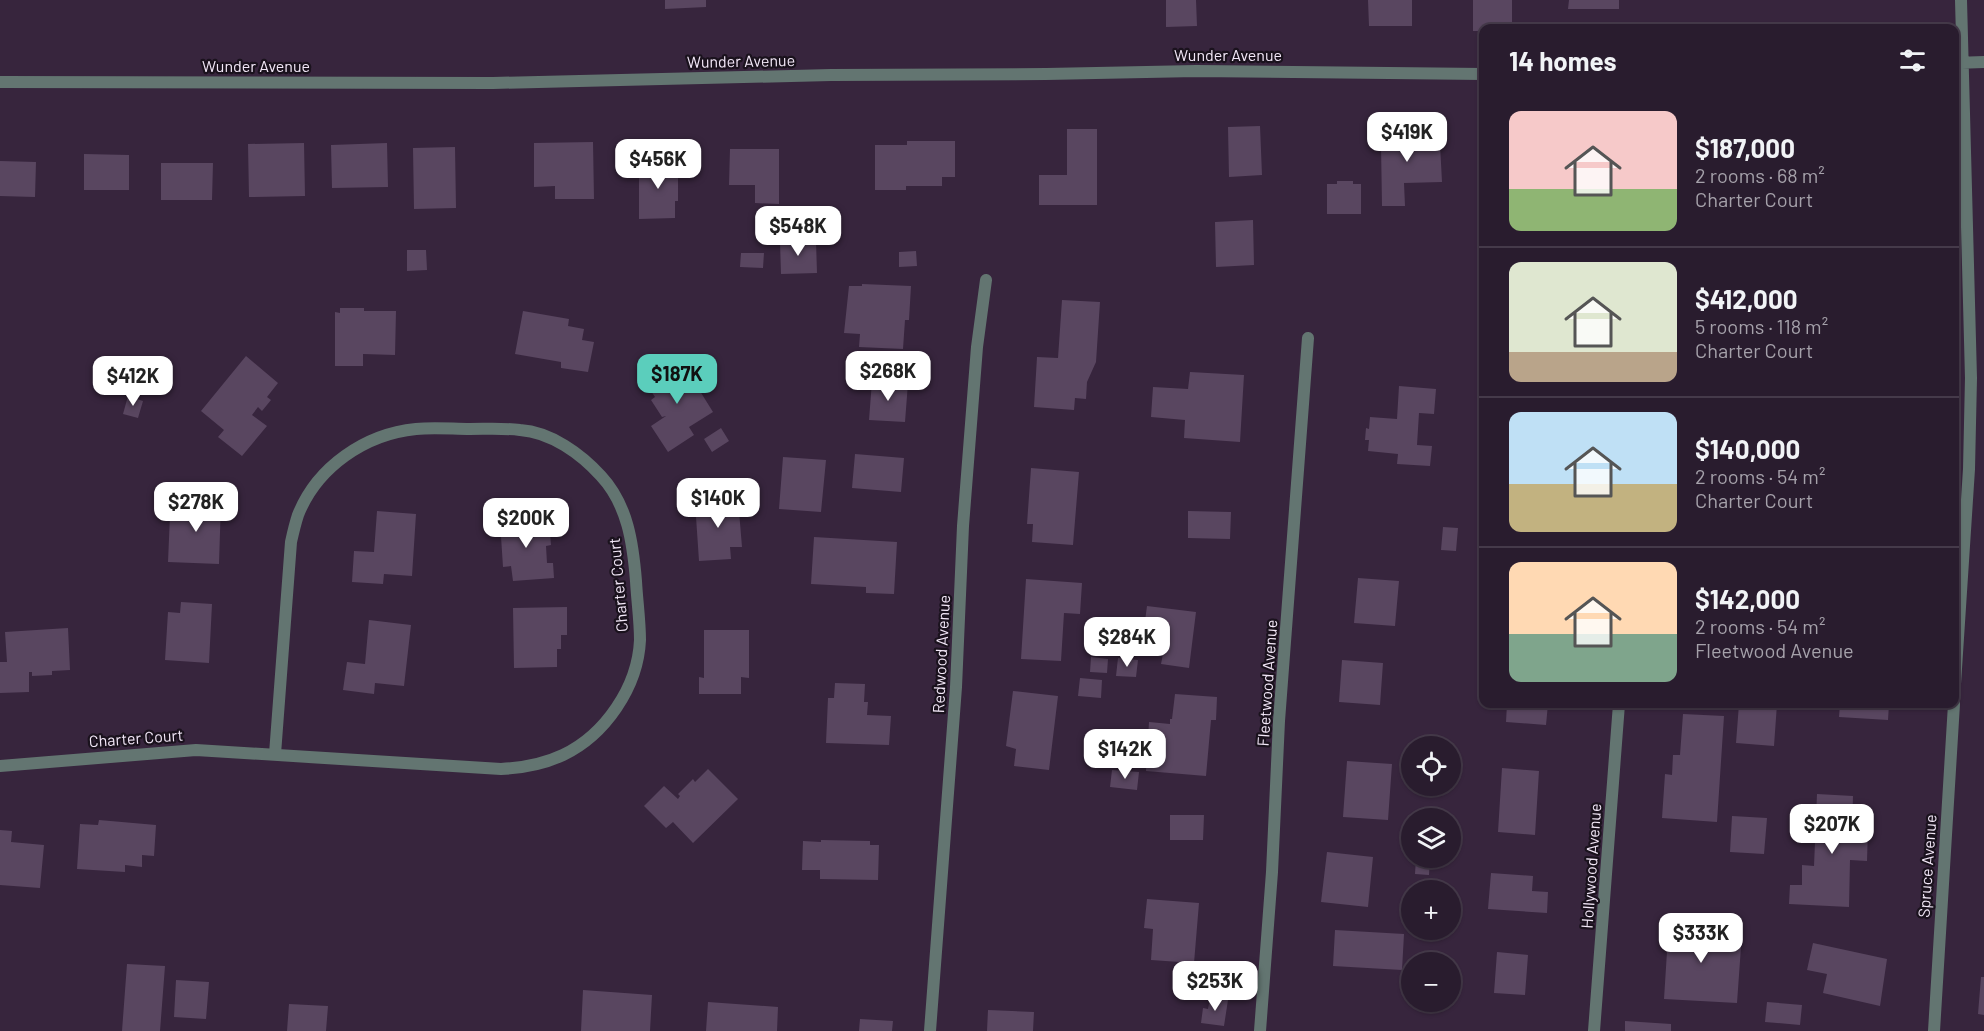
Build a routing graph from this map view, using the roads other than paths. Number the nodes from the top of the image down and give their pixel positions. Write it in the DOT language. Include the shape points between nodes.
graph roads {
  1 [pos="1960,0"];
  2 [pos="1959,32"];
  3 [pos="1984,62"];
  4 [pos="1959,63"];
  5 [pos="1479,74"];
  6 [pos="0,82"];
  7 [pos="1959,87"];
  8 [pos="986,280"];
  9 [pos="1308,338"];
  10 [pos="1959,622"];
  11 [pos="1619,708"];
  12 [pos="1954,708"];
  13 [pos="275,754"];
  14 [pos="0,766"];
  15 [pos="930,1031"];
  16 [pos="1260,1031"];
  17 [pos="1594,1031"];
  18 [pos="1934,1031"];
  1 -- 2 [label="street"];
  3 -- 4 [label="street"];
  5 -- 6 [label="street, Wunder Avenue" via="1196,71 493,83"];
  7 -- 10 [label="street" via="1971,378"];
  8 -- 15 [label="street, Redwood Avenue" via="963,526 956,687"];
  9 -- 16 [label="street, Fleetwood Avenue"];
  11 -- 17 [label="street, Hollywood Avenue"];
  12 -- 18 [label="street, Spruce Avenue"];
  13 -- 13 [label="street, Charter Court" via="501,770 563,755 587,740 608,720 624,696 635,669 640,640 629,528 619,501 602,477 574,451 522,430 417,428 388,434 353,449 330,467 312,490 291,542"];
  13 -- 14 [label="street, Charter Court" via="196,750"];
}
